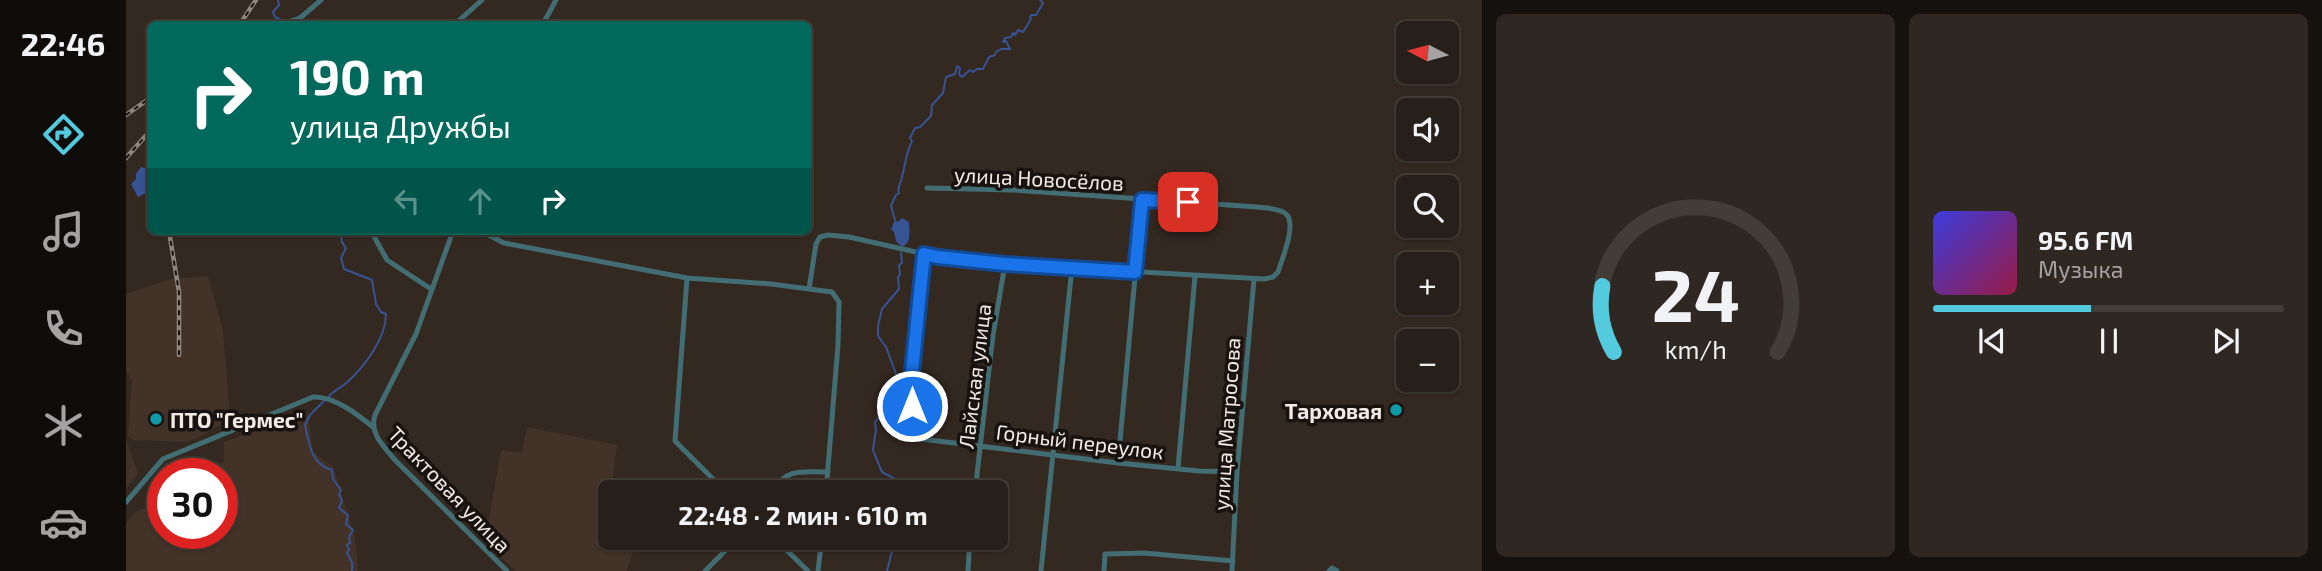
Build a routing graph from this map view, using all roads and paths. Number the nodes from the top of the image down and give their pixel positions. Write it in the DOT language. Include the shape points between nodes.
graph roads {
  1 [pos="321,0"];
  2 [pos="482,0"];
  3 [pos="556,0"];
  4 [pos="301,21"];
  5 [pos="458,21"];
  6 [pos="545,21"];
  7 [pos="927,188"];
  8 [pos="1142,200"];
  9 [pos="373,235"];
  10 [pos="451,235"];
  11 [pos="489,235"];
  12 [pos="924,254"];
  13 [pos="1005,264"];
  14 [pos="1072,267"];
  15 [pos="1135,272"];
  16 [pos="1195,276"];
  17 [pos="687,278"];
  18 [pos="1254,279"];
  19 [pos="431,289"];
  20 [pos="809,289"];
  21 [pos="375,415"];
  22 [pos="361,418"];
  23 [pos="373,427"];
  24 [pos="982,446"];
  25 [pos="1052,456"];
  26 [pos="1118,463"];
  27 [pos="1178,468"];
  28 [pos="828,472"];
  29 [pos="1237,472"];
  30 [pos="714,480"];
  31 [pos="781,480"];
  32 [pos="827,480"];
  33 [pos="977,480"];
  34 [pos="126,502"];
  35 [pos="726,550"];
  36 [pos="786,550"];
  37 [pos="820,550"];
  38 [pos="969,550"];
  39 [pos="1233,561"];
  40 [pos="507,571"];
  41 [pos="705,571"];
  42 [pos="808,571"];
  43 [pos="818,571"];
  44 [pos="968,571"];
  45 [pos="1041,571"];
  46 [pos="1104,571"];
  47 [pos="1232,571"];
  48 [pos="1329,571"];
  49 [pos="1338,571"];
  1 -- 4 [label="street"];
  2 -- 5 [label="street"];
  3 -- 6 [label="street"];
  7 -- 8 [label="street, улица Новосёлов"];
  8 -- 15 [label="street"];
  8 -- 18 [label="street, улица Новосёлов" via="1284,212 1290,218 1278,272"];
  9 -- 19 [label="street" via="387,260"];
  10 -- 19 [label="street"];
  11 -- 17 [label="street" via="504,243"];
  12 -- 13 [label="street"];
  12 -- 20 [label="street" via="849,237 820,237"];
  12 -- 24 [label="street, Горный переулок" via="910,391 915,421 921,439"];
  13 -- 14 [label="street"];
  13 -- 24 [label="street, Лайская улица"];
  14 -- 15 [label="street"];
  14 -- 25 [label="street"];
  15 -- 16 [label="street"];
  15 -- 26 [label="street"];
  16 -- 18 [label="street"];
  16 -- 27 [label="street"];
  17 -- 20 [label="street"];
  17 -- 30 [label="street" via="675,441"];
  18 -- 29 [label="street, улица Матросова"];
  19 -- 21 [label="street" via="416,334"];
  20 -- 28 [label="street" via="832,292 839,302"];
  21 -- 22 [label="street"];
  21 -- 23 [label="street"];
  22 -- 23 [label="street"];
  22 -- 34 [label="street" via="337,403 313,397 163,459"];
  23 -- 40 [label="street, Трактовая улица" via="395,460"];
  24 -- 25 [label="street, Горный переулок"];
  24 -- 33 [label="street, Лайская улица"];
  25 -- 26 [label="street, Горный переулок"];
  25 -- 45 [label="street"];
  26 -- 27 [label="street, Горный переулок"];
  27 -- 29 [label="street, Горный переулок"];
  28 -- 31 [label="street" via="791,473"];
  28 -- 32 [label="street"];
  29 -- 39 [label="street, улица Матросова"];
  35 -- 41 [label="street"];
  36 -- 42 [label="street"];
  37 -- 43 [label="street"];
  38 -- 44 [label="street"];
  39 -- 46 [label="street" via="1105,554"];
  39 -- 47 [label="street, улица Матросова"];
  48 -- 49 [label="street"];
}
